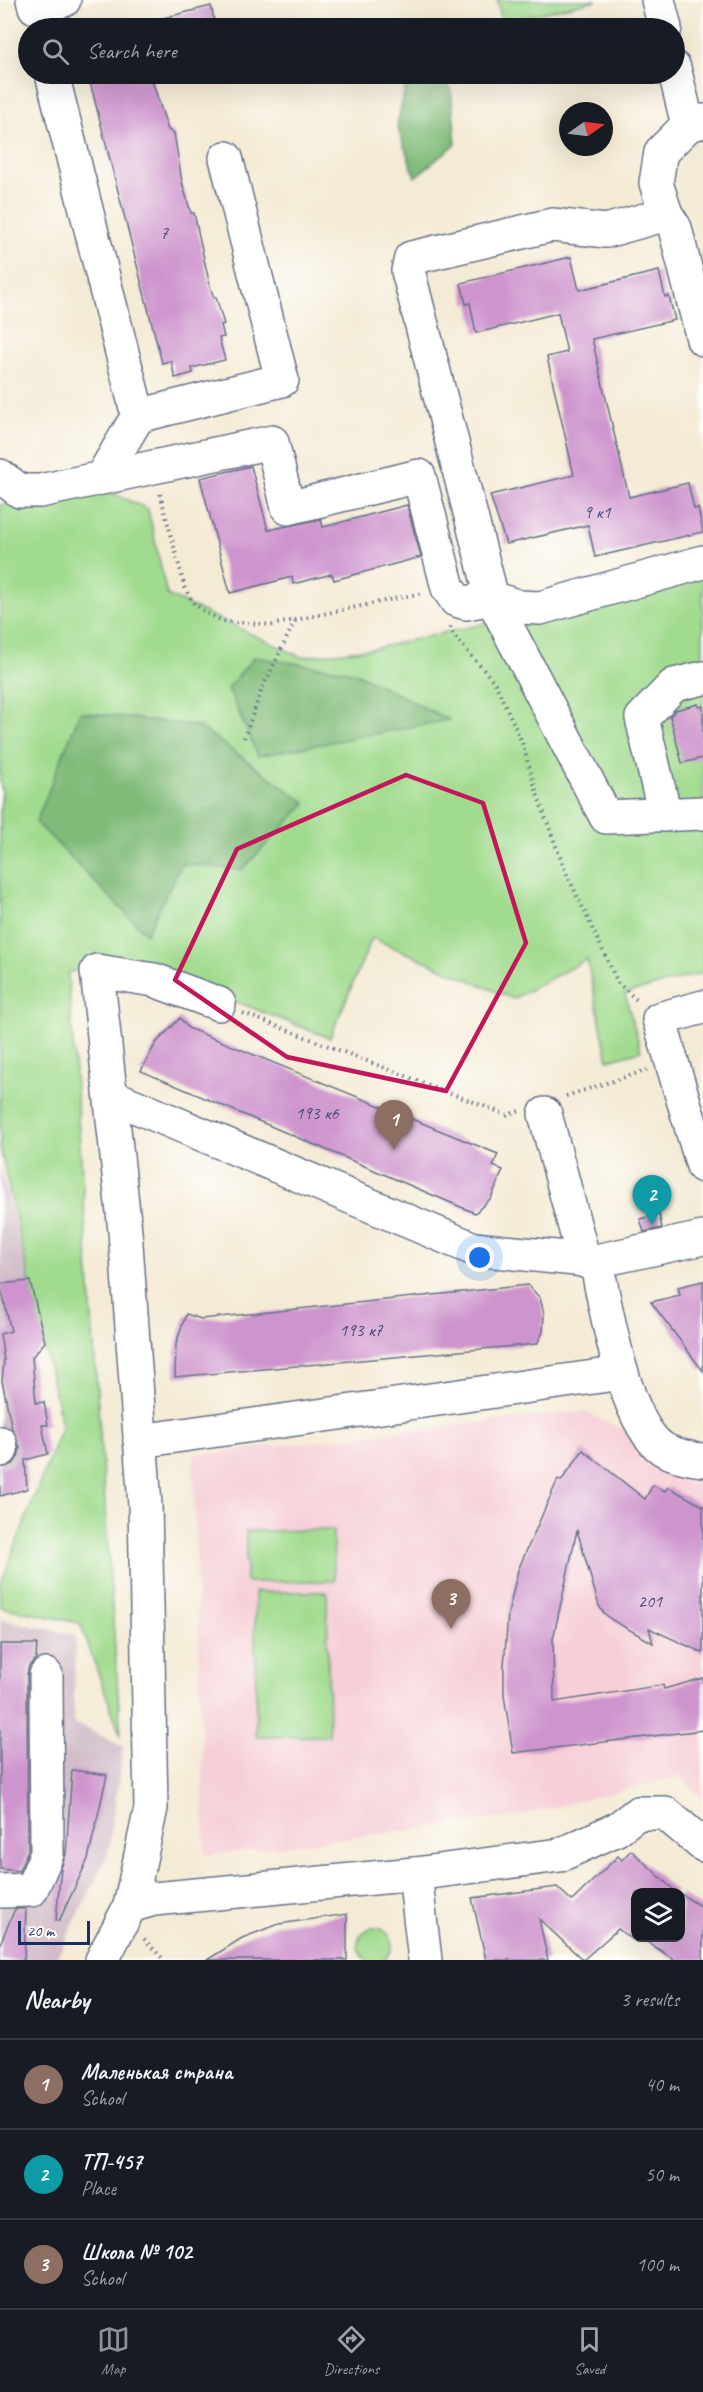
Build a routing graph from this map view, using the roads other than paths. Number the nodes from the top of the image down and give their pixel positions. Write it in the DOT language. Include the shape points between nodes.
graph roads {
  1 [pos="658,0"];
  2 [pos="662,18"];
  3 [pos="55,84"];
  4 [pos="681,84"];
  5 [pos="696,123"];
  6 [pos="226,158"];
  7 [pos="681,226"];
  8 [pos="703,339"];
  9 [pos="138,416"];
  10 [pos="0,476"];
  11 [pos="102,477"];
  12 [pos="703,562"];
  13 [pos="492,598"];
  14 [pos="703,678"];
  15 [pos="703,813"];
  16 [pos="665,815"];
  17 [pos="219,1004"];
  18 [pos="703,1007"];
  19 [pos="111,1096"];
  20 [pos="545,1107"];
  21 [pos="703,1166"];
  22 [pos="703,1238"];
  23 [pos="590,1261"];
  24 [pos="622,1373"];
  25 [pos="140,1441"];
  26 [pos="703,1460"];
  27 [pos="46,1675"];
  28 [pos="703,1845"];
  29 [pos="415,1874"];
  30 [pos="1,1895"];
  31 [pos="130,1906"];
  32 [pos="102,1960"];
  33 [pos="425,1960"];
  1 -- 2 [label="lane"];
  3 -- 9 [label="lane"];
  4 -- 5 [label="lane"];
  5 -- 7 [label="lane" via="661,152 656,183"];
  6 -- 9 [label="lane" via="282,380"];
  7 -- 8 [label="lane"];
  7 -- 13 [label="lane" via="606,231 552,225 411,258 408,271"];
  9 -- 11 [label="lane"];
  10 -- 11 [label="lane" via="20,490 40,491"];
  11 -- 13 [label="lane" via="272,442 288,508 419,476 447,603"];
  12 -- 13 [label="lane" via="540,608 519,607"];
  13 -- 16 [label="lane" via="606,817"];
  14 -- 16 [label="lane" via="674,685 642,718"];
  15 -- 16 [label="lane"];
  17 -- 19 [label="lane" via="154,981 97,971"];
  18 -- 21 [label="lane" via="659,1019"];
  19 -- 23 [label="lane" via="474,1249"];
  19 -- 25 [label="lane"];
  20 -- 23 [label="lane"];
  22 -- 23 [label="lane"];
  23 -- 24 [label="lane"];
  24 -- 25 [label="lane"];
  24 -- 26 [label="lane" via="637,1419 650,1436 663,1448"];
  25 -- 31 [label="lane" via="145,1505 151,1808"];
  27 -- 30 [label="lane" via="47,1854 31,1890"];
  28 -- 29 [label="lane" via="665,1813 638,1813 617,1829 560,1855"];
  29 -- 31 [label="lane" via="154,1899"];
  29 -- 33 [label="lane"];
  31 -- 32 [label="lane"];
}
